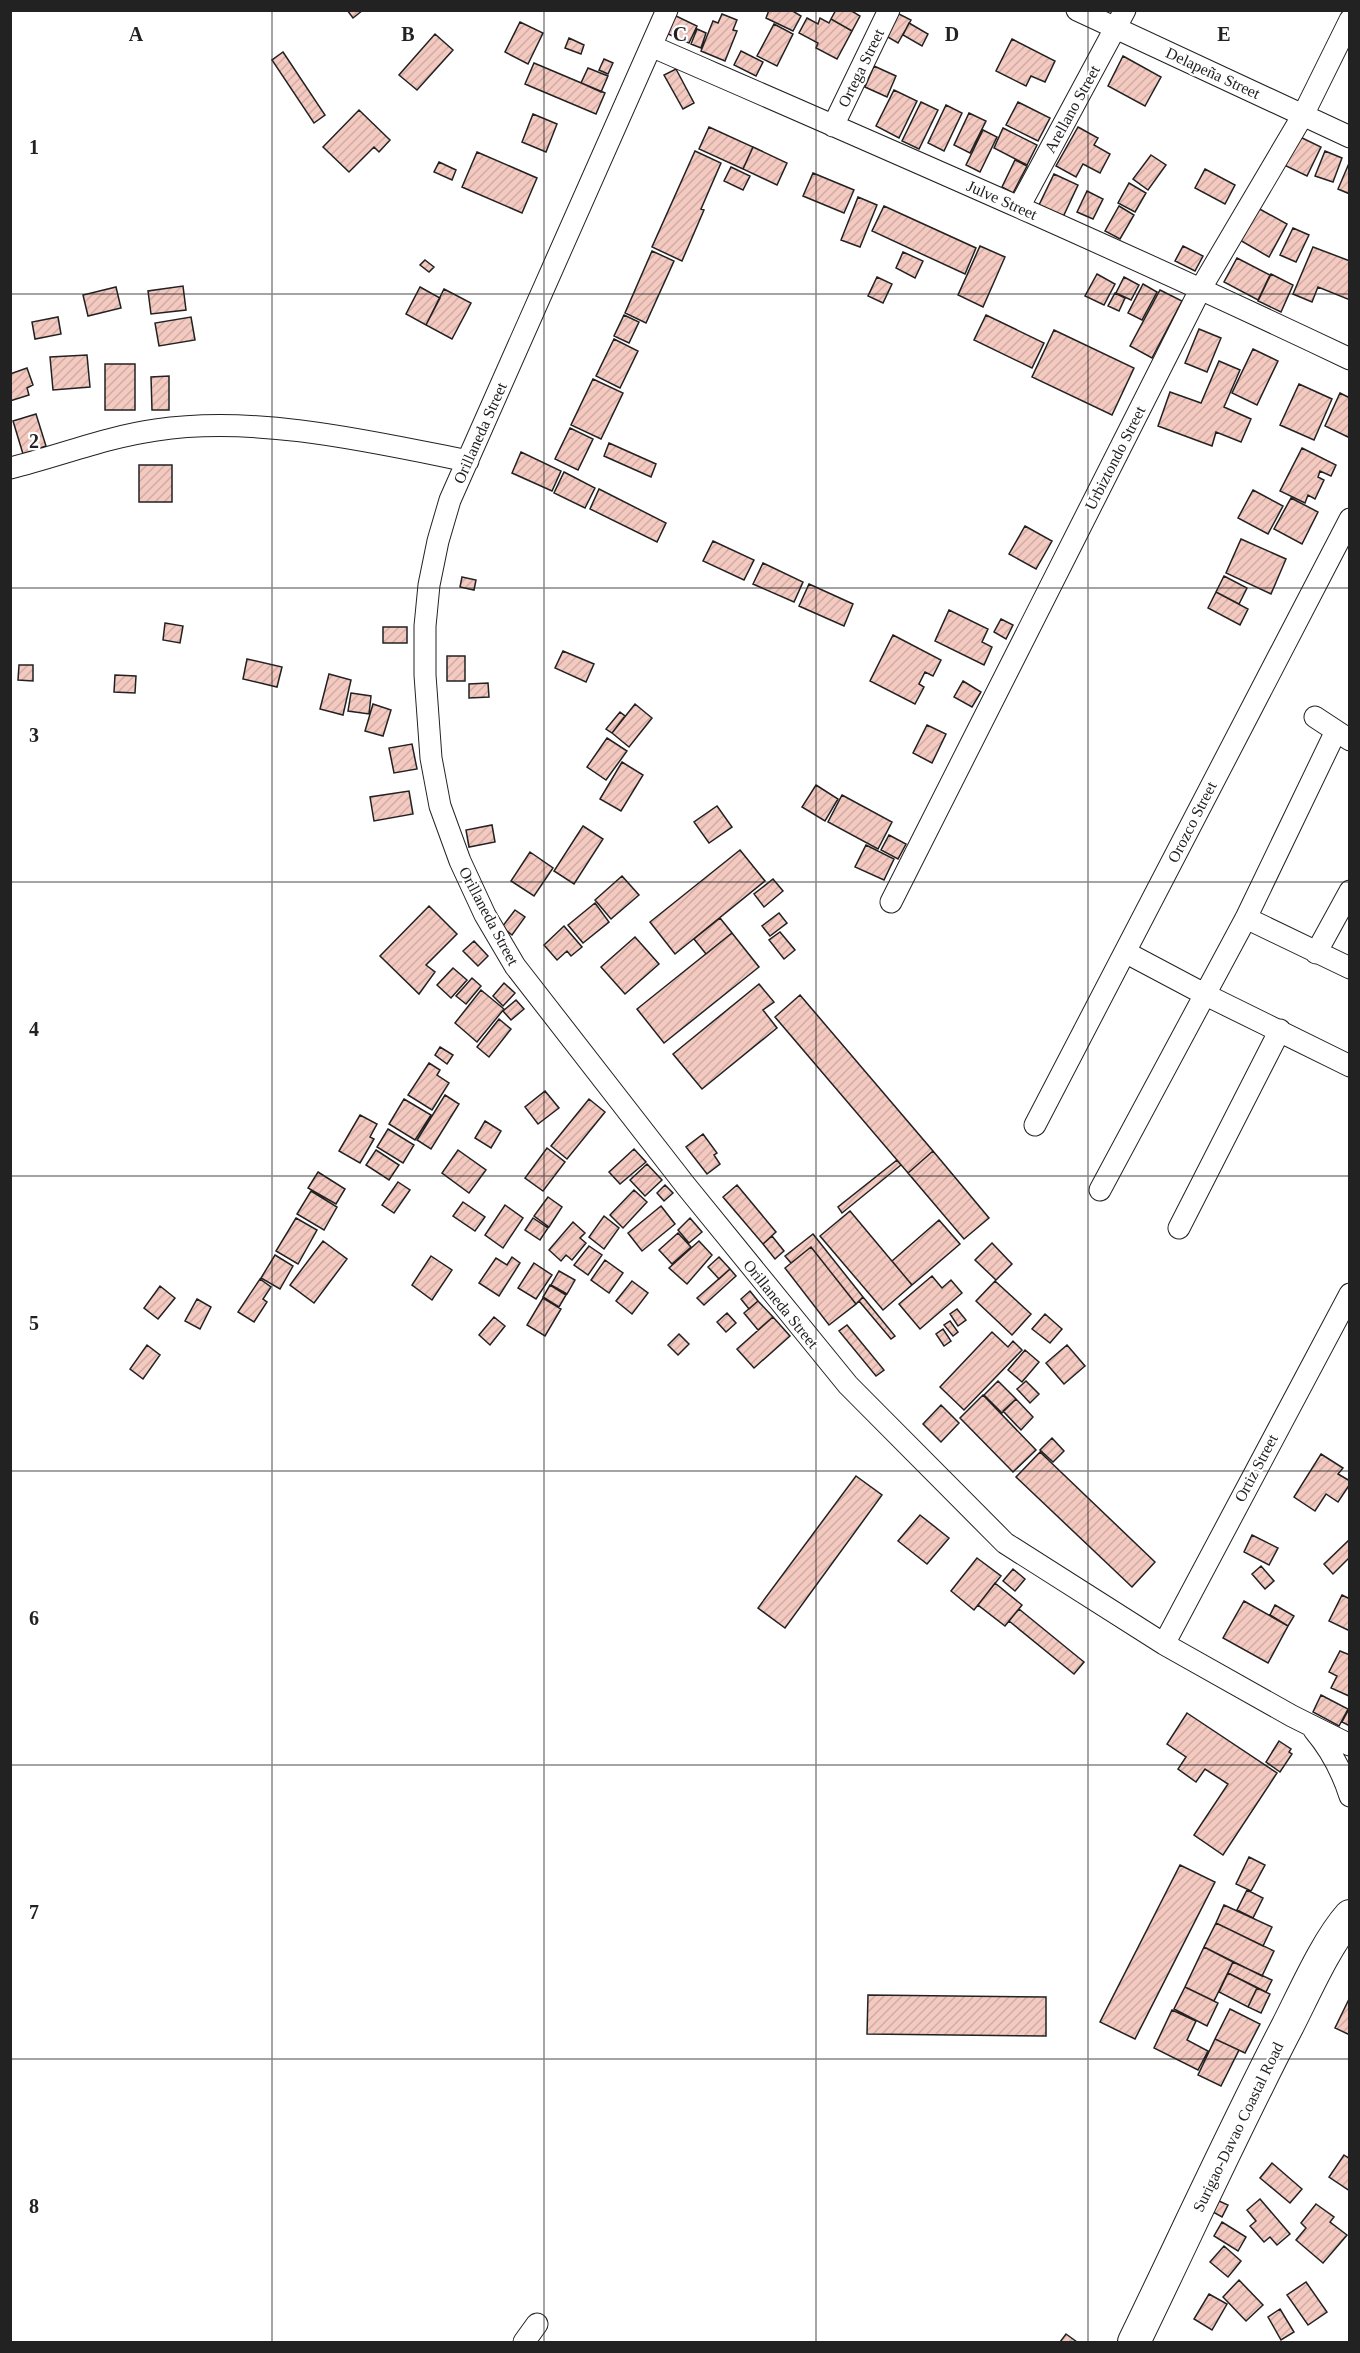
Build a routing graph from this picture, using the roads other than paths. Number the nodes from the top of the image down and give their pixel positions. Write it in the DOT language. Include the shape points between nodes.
graph roads {
  1 [pos="667,10"];
  2 [pos="889,10"];
  3 [pos="1077,10"];
  4 [pos="1121,19"];
  5 [pos="1350,20"];
  6 [pos="651,46"];
  7 [pos="1303,115"];
  8 [pos="833,126"];
  9 [pos="1350,137"];
  10 [pos="1019,207"];
  11 [pos="1201,288"];
  12 [pos="1350,359"];
  13 [pos="468,461"];
  14 [pos="10,468"];
  15 [pos="1350,519"];
  16 [pos="1316,717"];
  17 [pos="1343,735"];
  18 [pos="1350,891"];
  19 [pos="891,902"];
  20 [pos="1246,918"];
  21 [pos="1125,952"];
  22 [pos="1316,953"];
  23 [pos="1350,968"];
  24 [pos="1206,995"];
  25 [pos="1280,1030"];
  26 [pos="1350,1066"];
  27 [pos="1035,1125"];
  28 [pos="1100,1190"];
  29 [pos="1179,1228"];
  30 [pos="1350,1294"];
  31 [pos="1164,1644"];
  32 [pos="1310,1725"];
  33 [pos="1350,1744"];
  34 [pos="1350,1796"];
  35 [pos="1347,1913"];
  36 [pos="537,2324"];
  37 [pos="524,2343"];
  38 [pos="1134,2343"];
  1 -- 6 [label="street, Orillaneda Street"];
  2 -- 8 [label="street, Ortega Street"];
  3 -- 4 [label="street, Delapeña Street"];
  4 -- 7 [label="street, Delapeña Street"];
  4 -- 10 [label="street, Arellano Street"];
  5 -- 7 [label="street, Urbiztondo Street"];
  6 -- 8 [label="street, Julve Street"];
  6 -- 13 [label="street, Orillaneda Street"];
  7 -- 9 [label="street, Delapeña Street"];
  7 -- 11 [label="street, Urbiztondo Street"];
  8 -- 10 [label="street, Julve Street"];
  10 -- 11 [label="street, Julve Street"];
  11 -- 12 [label="street, Julve Street"];
  11 -- 19 [label="street, Urbiztondo Street"];
  13 -- 14 [label="street" via="326,435 197,426 126,436"];
  13 -- 31 [label="street, Orillaneda Street" via="447,510 429,585 425,675 431,758 440,806 460,861 515,966 686,1186 848,1385 1005,1543"];
  15 -- 21 [label="street, Orozco Street"];
  16 -- 17 [label="street"];
  17 -- 20 [label="street"];
  18 -- 22 [label="street"];
  20 -- 22 [label="street"];
  20 -- 24 [label="street"];
  21 -- 24 [label="street"];
  21 -- 27 [label="street, Orozco Street"];
  22 -- 23 [label="street"];
  24 -- 25 [label="street"];
  24 -- 28 [label="street"];
  25 -- 26 [label="street"];
  25 -- 29 [label="street"];
  30 -- 31 [label="street, Ortiz Street"];
  31 -- 32 [label="street, Orillaneda Street"];
  32 -- 33 [label="street, Orillaneda Street"];
  32 -- 34 [label="street" via="1338,1765"];
  35 -- 38 [label="highway, Surigao-Davao Coastal Road" via="1269,2061"];
  36 -- 37 [label="street"];
}
